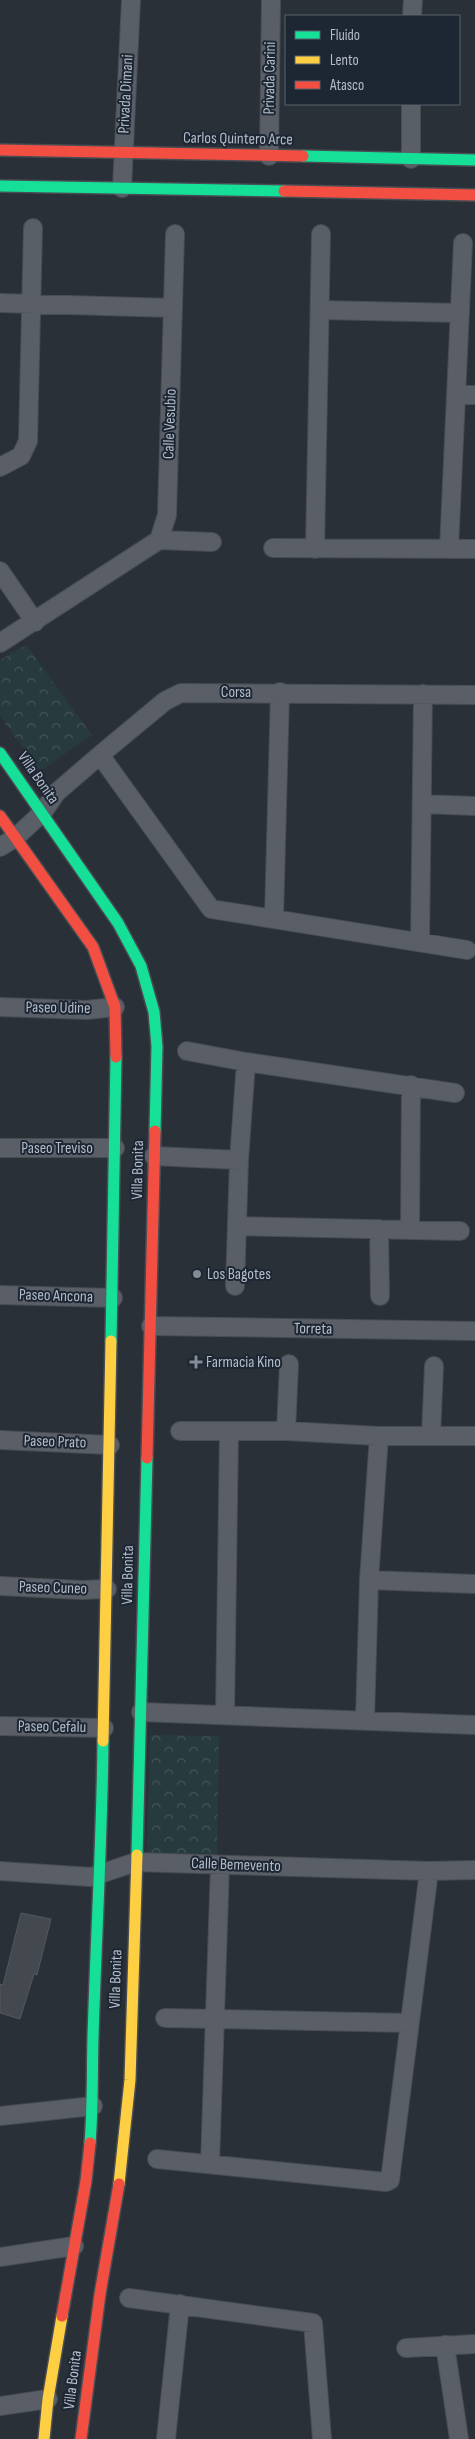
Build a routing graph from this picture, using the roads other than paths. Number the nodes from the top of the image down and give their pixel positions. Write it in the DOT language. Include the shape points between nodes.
graph roads {
  1 [pos="130,0"];
  2 [pos="271,0"];
  3 [pos="413,0"];
  4 [pos="412,15"];
  5 [pos="411,105"];
  6 [pos="0,150"];
  7 [pos="123,153"];
  8 [pos="269,156"];
  9 [pos="410,159"];
  10 [pos="475,160"];
  11 [pos="0,186"];
  12 [pos="122,188"];
  13 [pos="475,195"];
  14 [pos="33,228"];
  15 [pos="175,234"];
  16 [pos="321,234"];
  17 [pos="463,243"];
  18 [pos="0,303"];
  19 [pos="30,304"];
  20 [pos="173,308"];
  21 [pos="320,310"];
  22 [pos="460,313"];
  23 [pos="456,396"];
  24 [pos="475,396"];
  25 [pos="0,467"];
  26 [pos="159,540"];
  27 [pos="212,542"];
  28 [pos="273,548"];
  29 [pos="315,549"];
  30 [pos="449,549"];
  31 [pos="475,549"];
  32 [pos="0,571"];
  33 [pos="35,622"];
  34 [pos="0,643"];
  35 [pos="280,692"];
  36 [pos="423,694"];
  37 [pos="475,694"];
  38 [pos="0,752"];
  39 [pos="100,755"];
  40 [pos="422,804"];
  41 [pos="475,806"];
  42 [pos="43,812"];
  43 [pos="0,816"];
  44 [pos="7,842"];
  45 [pos="274,918"];
  46 [pos="420,942"];
  47 [pos="467,950"];
  48 [pos="0,1007"];
  49 [pos="115,1007"];
  50 [pos="187,1051"];
  51 [pos="246,1062"];
  52 [pos="411,1085"];
  53 [pos="455,1093"];
  54 [pos="0,1148"];
  55 [pos="114,1148"];
  56 [pos="154,1156"];
  57 [pos="239,1160"];
  58 [pos="237,1226"];
  59 [pos="379,1229"];
  60 [pos="410,1230"];
  61 [pos="460,1231"];
  62 [pos="235,1286"];
  63 [pos="0,1294"];
  64 [pos="380,1296"];
  65 [pos="113,1298"];
  66 [pos="151,1326"];
  67 [pos="475,1331"];
  68 [pos="289,1364"];
  69 [pos="434,1366"];
  70 [pos="180,1431"];
  71 [pos="229,1431"];
  72 [pos="286,1431"];
  73 [pos="379,1436"];
  74 [pos="431,1436"];
  75 [pos="475,1436"];
  76 [pos="0,1440"];
  77 [pos="110,1445"];
  78 [pos="369,1580"];
  79 [pos="475,1584"];
  80 [pos="0,1586"];
  81 [pos="107,1589"];
  82 [pos="142,1712"];
  83 [pos="225,1714"];
  84 [pos="365,1719"];
  85 [pos="475,1725"];
  86 [pos="0,1726"];
  87 [pos="104,1728"];
  88 [pos="136,1862"];
  89 [pos="220,1865"];
  90 [pos="475,1870"];
  91 [pos="0,1871"];
  92 [pos="429,1871"];
  93 [pos="101,1876"];
  94 [pos="165,2018"];
  95 [pos="216,2019"];
  96 [pos="409,2023"];
  97 [pos="93,2106"];
  98 [pos="0,2116"];
  99 [pos="157,2159"];
  100 [pos="210,2164"];
  101 [pos="74,2246"];
  102 [pos="0,2257"];
  103 [pos="129,2298"];
  104 [pos="180,2304"];
  105 [pos="475,2344"];
  106 [pos="445,2345"];
  107 [pos="406,2348"];
  108 [pos="48,2399"];
  109 [pos="0,2406"];
  110 [pos="44,2439"];
  111 [pos="81,2439"];
  112 [pos="166,2439"];
  113 [pos="322,2439"];
  114 [pos="459,2439"];
  1 -- 7 [label="street, Privada Dimani"];
  2 -- 8 [label="street, Privada Carini"];
  3 -- 4 [label="street"];
  5 -- 9 [label="street"];
  6 -- 7 [label="street, Carlos Quintero Arce"];
  7 -- 8 [label="street, Carlos Quintero Arce"];
  7 -- 12 [label="street, Privada Dimani"];
  8 -- 9 [label="street, Carlos Quintero Arce"];
  9 -- 10 [label="street, Carlos Quintero Arce"];
  11 -- 12 [label="street"];
  12 -- 13 [label="street"];
  14 -- 19 [label="street"];
  15 -- 20 [label="street, Calle Vesubio"];
  16 -- 21 [label="street"];
  17 -- 22 [label="street"];
  18 -- 19 [label="street"];
  19 -- 20 [label="street"];
  19 -- 25 [label="street" via="28,441 20,456"];
  20 -- 26 [label="street, Calle Vesubio" via="167,515"];
  21 -- 22 [label="street"];
  21 -- 29 [label="street"];
  22 -- 23 [label="street"];
  23 -- 24 [label="street"];
  23 -- 30 [label="street"];
  26 -- 27 [label="street"];
  26 -- 33 [label="street"];
  28 -- 29 [label="street"];
  29 -- 30 [label="street"];
  30 -- 31 [label="street"];
  32 -- 33 [label="street"];
  33 -- 34 [label="street"];
  35 -- 36 [label="street, Corsa"];
  35 -- 39 [label="street, Corsa" via="174,695"];
  35 -- 45 [label="street"];
  36 -- 37 [label="street, Corsa"];
  36 -- 40 [label="street"];
  38 -- 42 [label="street, Villa Bonita"];
  39 -- 42 [label="street, Corsa" via="56,793"];
  39 -- 45 [label="street" via="207,905 220,912"];
  40 -- 41 [label="street"];
  40 -- 46 [label="street"];
  42 -- 44 [label="street, Corsa"];
  42 -- 56 [label="street, Villa Bonita" via="118,922 144,973 154,1012 157,1046"];
  43 -- 44 [label="street, Villa Bonita"];
  44 -- 49 [label="street, Villa Bonita" via="93,947"];
  45 -- 46 [label="street"];
  46 -- 47 [label="street"];
  48 -- 49 [label="street, Paseo Udine" via="86,1010"];
  49 -- 55 [label="street, Villa Bonita"];
  50 -- 51 [label="street"];
  51 -- 52 [label="street"];
  51 -- 57 [label="street"];
  52 -- 53 [label="street"];
  52 -- 60 [label="street"];
  54 -- 55 [label="street, Paseo Treviso"];
  55 -- 65 [label="street, Villa Bonita"];
  56 -- 57 [label="street"];
  56 -- 66 [label="street, Villa Bonita"];
  57 -- 58 [label="street"];
  58 -- 59 [label="street"];
  58 -- 62 [label="street"];
  59 -- 60 [label="street"];
  59 -- 64 [label="street"];
  60 -- 61 [label="street"];
  63 -- 65 [label="street, Paseo Ancona"];
  65 -- 77 [label="street, Villa Bonita"];
  66 -- 67 [label="street, Torreta"];
  66 -- 82 [label="street, Villa Bonita"];
  68 -- 72 [label="street"];
  69 -- 74 [label="street"];
  70 -- 71 [label="street"];
  71 -- 72 [label="street"];
  71 -- 83 [label="street"];
  72 -- 73 [label="street"];
  73 -- 74 [label="street"];
  73 -- 78 [label="street"];
  74 -- 75 [label="street"];
  76 -- 77 [label="street, Paseo Prato"];
  77 -- 81 [label="street, Villa Bonita"];
  78 -- 79 [label="street"];
  78 -- 84 [label="street"];
  80 -- 81 [label="street, Paseo Cuneo"];
  81 -- 87 [label="street, Villa Bonita"];
  82 -- 83 [label="street"];
  82 -- 88 [label="street, Villa Bonita"];
  83 -- 84 [label="street"];
  84 -- 85 [label="street"];
  86 -- 87 [label="street, Paseo Cefalu"];
  87 -- 93 [label="street, Villa Bonita"];
  88 -- 89 [label="street, Calle Bemevento"];
  88 -- 93 [label="street, Calle Bemevento"];
  88 -- 111 [label="street, Villa Bonita" via="130,2080 123,2155"];
  89 -- 92 [label="street, Calle Bemevento"];
  89 -- 95 [label="street"];
  90 -- 92 [label="street, Calle Bemevento"];
  91 -- 93 [label="street, Calle Bemevento"];
  92 -- 96 [label="street"];
  93 -- 97 [label="street, Villa Bonita"];
  94 -- 95 [label="street"];
  95 -- 96 [label="street"];
  95 -- 100 [label="street"];
  96 -- 100 [label="street" via="389,2182"];
  97 -- 98 [label="street"];
  97 -- 101 [label="street, Villa Bonita" via="91,2142"];
  99 -- 100 [label="street"];
  101 -- 102 [label="street"];
  101 -- 108 [label="street, Villa Bonita"];
  103 -- 104 [label="street"];
  104 -- 112 [label="street"];
  104 -- 113 [label="street" via="312,2323"];
  105 -- 106 [label="street"];
  106 -- 107 [label="street"];
  106 -- 114 [label="street"];
  108 -- 109 [label="street"];
  108 -- 110 [label="street, Villa Bonita"];
}
